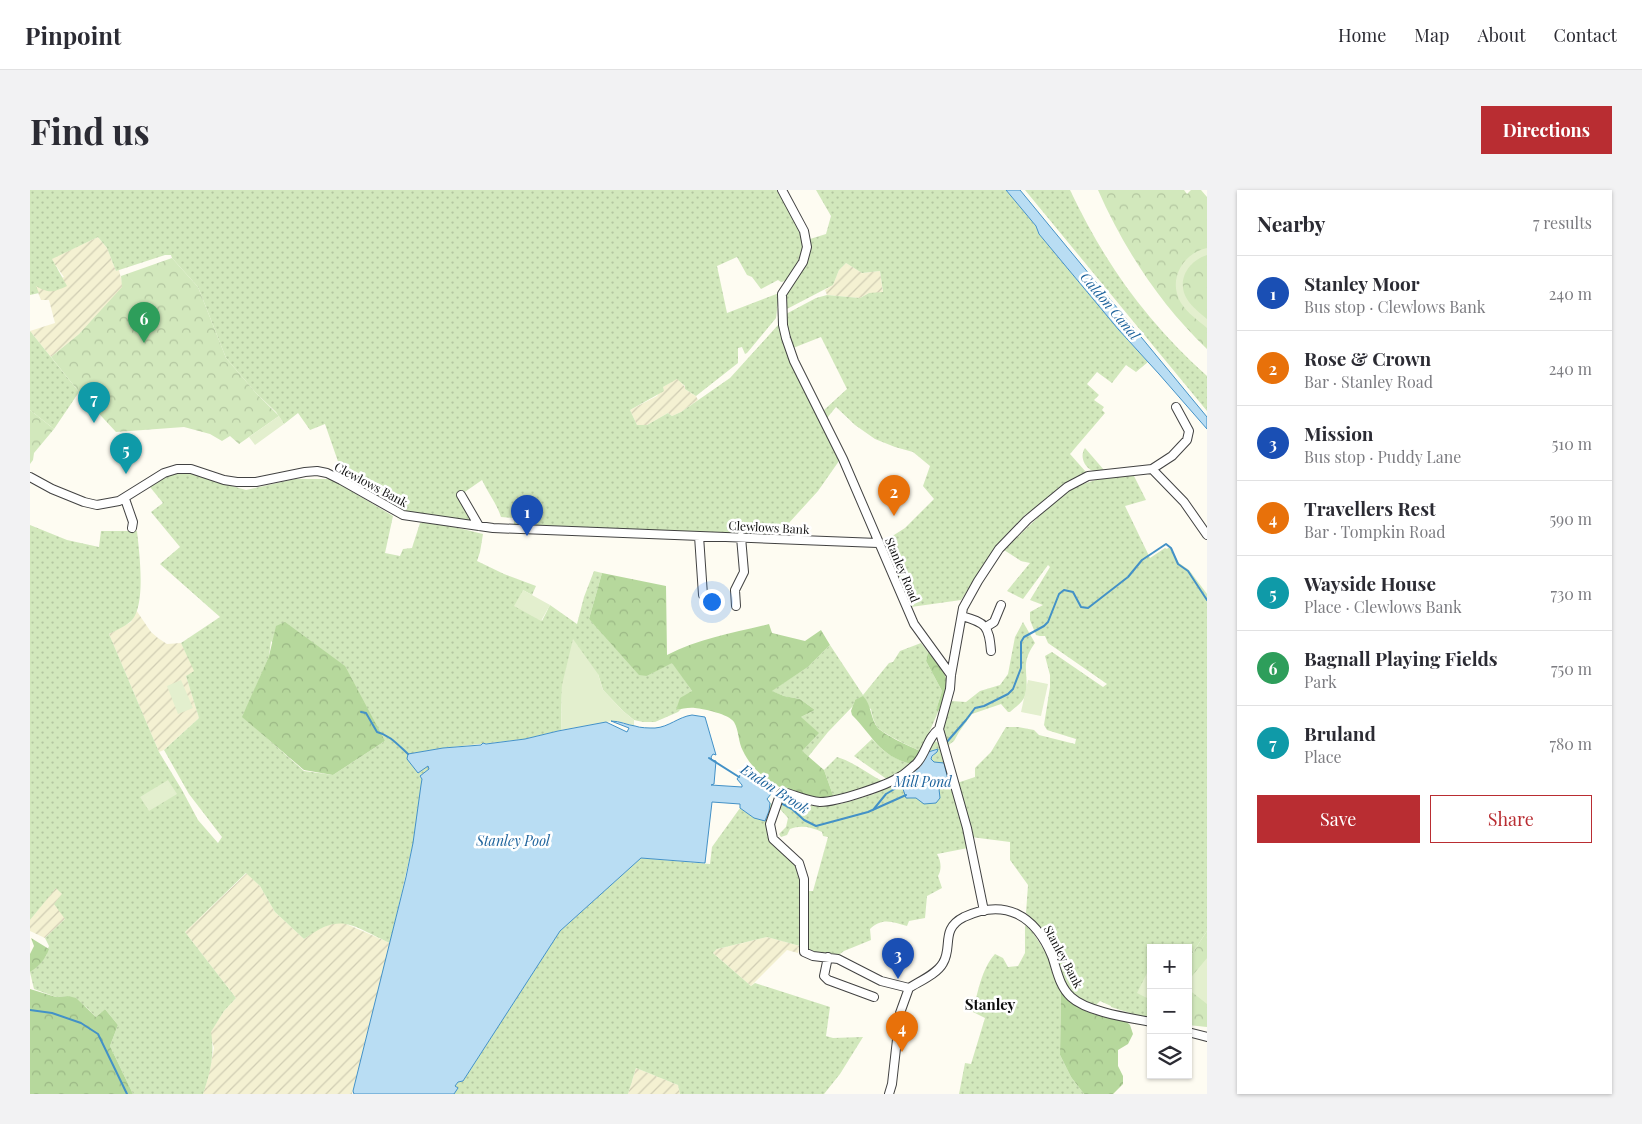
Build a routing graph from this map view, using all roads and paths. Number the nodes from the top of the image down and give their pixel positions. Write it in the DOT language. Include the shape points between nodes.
graph roads {
  1 [pos="782,190"];
  2 [pos="1176,407"];
  3 [pos="1152,469"];
  4 [pos="30,477"];
  5 [pos="461,495"];
  6 [pos="125,498"];
  7 [pos="479,526"];
  8 [pos="132,528"];
  9 [pos="1207,535"];
  10 [pos="699,536"];
  11 [pos="741,538"];
  12 [pos="878,543"];
  13 [pos="703,595"];
  14 [pos="736,606"];
  15 [pos="1002,606"];
  16 [pos="962,616"];
  17 [pos="986,627"];
  18 [pos="991,651"];
  19 [pos="951,675"];
  20 [pos="939,729"];
  21 [pos="984,911"];
  22 [pos="828,957"];
  23 [pos="909,988"];
  24 [pos="874,997"];
  25 [pos="1147,1021"];
  26 [pos="1192,1033"];
  27 [pos="1207,1037"];
  28 [pos="890,1094"];
  1 -- 12 [label="street, Stanley Road" via="804,231 807,247 803,262 782,294 786,338"];
  2 -- 3 [label="street" via="1189,432 1187,440 1172,456"];
  3 -- 9 [label="street" via="1184,502"];
  3 -- 16 [label="street" via="1088,476 1067,487 1027,520 999,549 963,608"];
  4 -- 6 [label="street, Clewlows Bank" via="52,489 97,505 112,504"];
  5 -- 7 [label="street"];
  6 -- 7 [label="street, Clewlows Bank" via="164,473 177,469 191,469 237,482 256,482 317,471 341,480 403,515"];
  6 -- 8 [label="street"];
  7 -- 10 [label="street, Clewlows Bank"];
  10 -- 11 [label="street, Clewlows Bank"];
  10 -- 13 [label="street"];
  11 -- 12 [label="street, Clewlows Bank"];
  11 -- 14 [label="street" via="744,572 734,590"];
  12 -- 19 [label="street, Stanley Road" via="914,624"];
  15 -- 17 [label="street" via="994,622"];
  16 -- 17 [label="street"];
  16 -- 19 [label="street"];
  17 -- 18 [label="street"];
  19 -- 20 [label="street"];
  20 -- 21 [label="street" via="967,828"];
  20 -- 22 [label="street" via="917,763 884,784 820,802 782,792 770,824 772,838 799,863 802,870 804,952"];
  21 -- 23 [label="street, Stanley Bank" via="955,923 947,939 947,955 941,967"];
  21 -- 25 [label="street, Stanley Bank" via="1011,910 1028,921 1047,947 1065,990 1074,1000 1097,1010"];
  22 -- 23 [label="street" via="881,981"];
  22 -- 24 [label="street" via="824,976 828,980"];
  23 -- 28 [label="street" via="900,1013"];
  26 -- 27 [label="street"];
}
